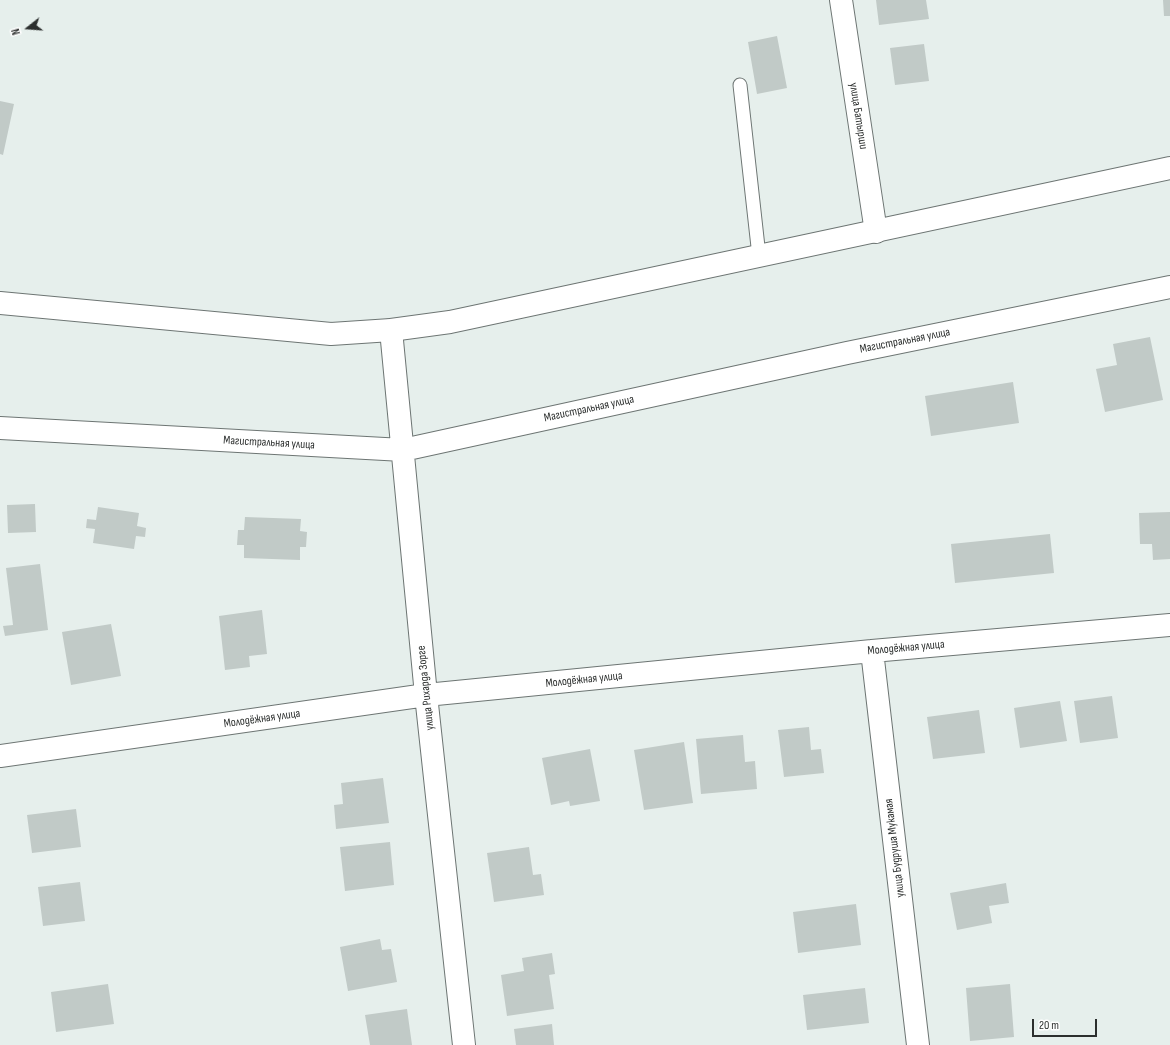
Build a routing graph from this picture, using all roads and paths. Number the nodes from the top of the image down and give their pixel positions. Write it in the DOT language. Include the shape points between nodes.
graph roads {
  1 [pos="841,0"];
  2 [pos="740,85"];
  3 [pos="1170,168"];
  4 [pos="876,232"];
  5 [pos="759,256"];
  6 [pos="1170,287"];
  7 [pos="0,303"];
  8 [pos="391,330"];
  9 [pos="0,428"];
  10 [pos="403,450"];
  11 [pos="1170,625"];
  12 [pos="872,651"];
  13 [pos="426,695"];
  14 [pos="0,756"];
  15 [pos="464,1045"];
  16 [pos="918,1045"];
  1 -- 4 [label="street, улица Батырши"];
  2 -- 5 [label="lane"];
  3 -- 4 [label="street"];
  4 -- 5 [label="street"];
  5 -- 8 [label="street" via="450,322"];
  6 -- 10 [label="street, Магистральная улица" via="847,353"];
  7 -- 8 [label="street" via="331,334"];
  8 -- 10 [label="street, улица Рихарда Зорге"];
  9 -- 10 [label="street, Магистральная улица"];
  10 -- 13 [label="street, улица Рихарда Зорге"];
  11 -- 12 [label="street, Молодёжная улица"];
  12 -- 13 [label="street, Молодёжная улица"];
  12 -- 16 [label="street, улица Будруша Мукамая"];
  13 -- 14 [label="street, Молодёжная улица"];
  13 -- 15 [label="street, улица Рихарда Зорге"];
}
